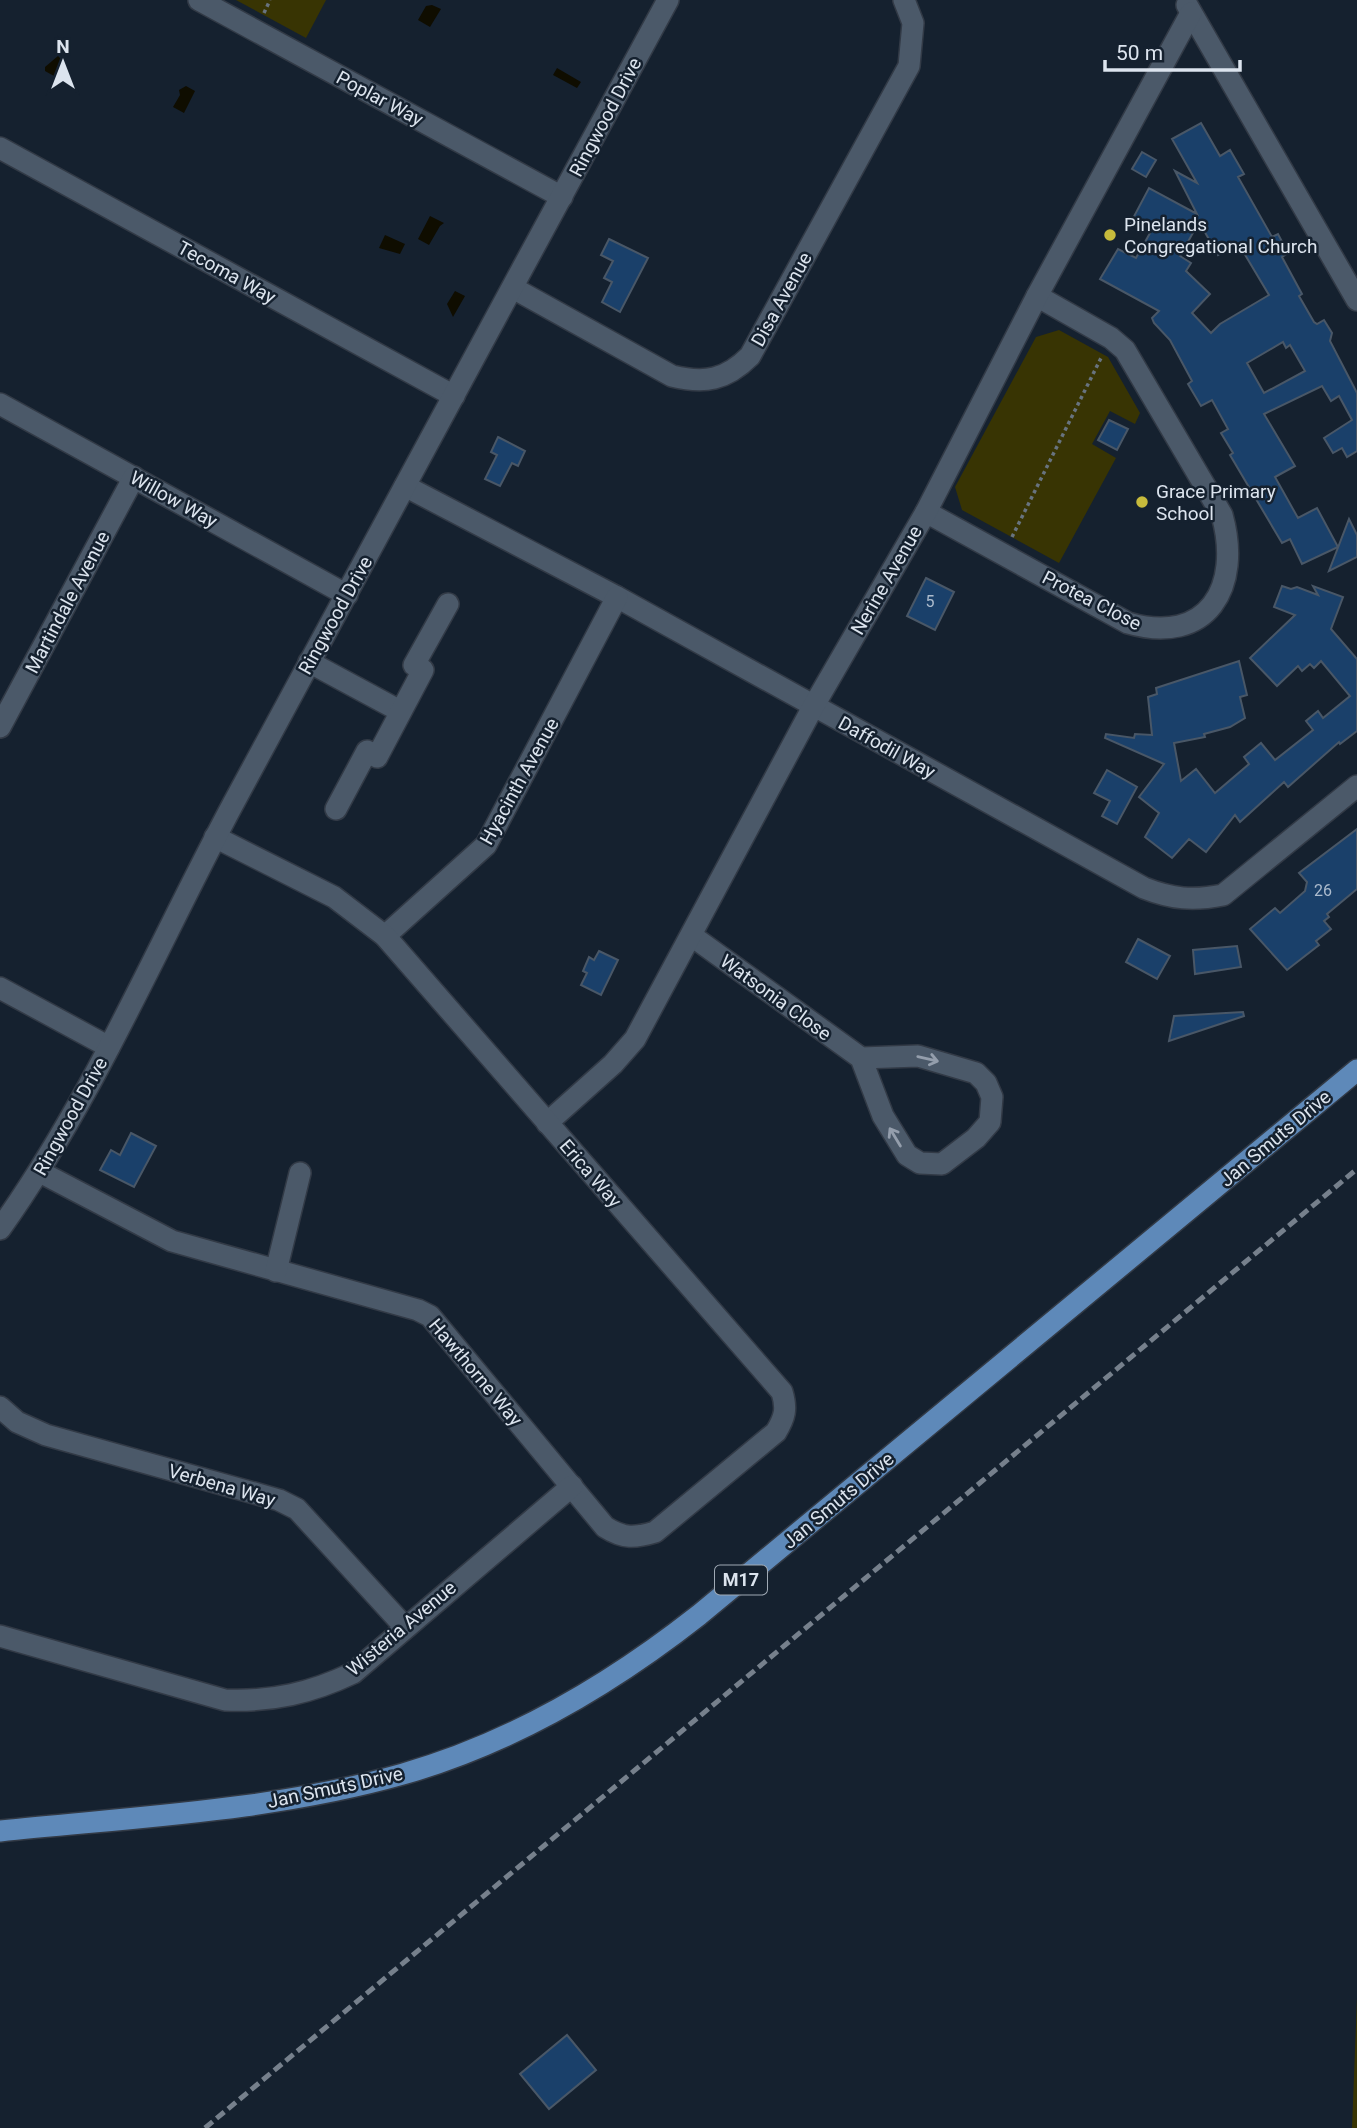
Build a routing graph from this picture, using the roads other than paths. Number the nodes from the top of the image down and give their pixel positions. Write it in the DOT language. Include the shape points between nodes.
graph roads {
  1 [pos="199,0"];
  2 [pos="668,0"];
  3 [pos="904,0"];
  4 [pos="1188,6"];
  5 [pos="0,148"];
  6 [pos="562,197"];
  7 [pos="513,288"];
  8 [pos="1037,296"];
  9 [pos="1357,300"];
  10 [pos="454,396"];
  11 [pos="0,404"];
  12 [pos="134,477"];
  13 [pos="405,486"];
  14 [pos="926,512"];
  15 [pos="347,595"];
  16 [pos="617,597"];
  17 [pos="448,604"];
  18 [pos="309,662"];
  19 [pos="813,707"];
  20 [pos="400,711"];
  21 [pos="0,727"];
  22 [pos="1357,786"];
  23 [pos="336,809"];
  24 [pos="215,837"];
  25 [pos="385,936"];
  26 [pos="692,936"];
  27 [pos="0,988"];
  28 [pos="109,1047"];
  29 [pos="861,1058"];
  30 [pos="1357,1070"];
  31 [pos="547,1123"];
  32 [pos="40,1172"];
  33 [pos="300,1173"];
  34 [pos="0,1228"];
  35 [pos="276,1271"];
  36 [pos="0,1407"];
  37 [pos="572,1486"];
  38 [pos="635,1538"];
  39 [pos="404,1626"];
  40 [pos="0,1636"];
  41 [pos="0,1831"];
  1 -- 6 [label="street, Poplar Way"];
  2 -- 6 [label="street, Ringwood Drive"];
  3 -- 7 [label="street, Disa Avenue" via="913,23 909,66 750,356 736,370 715,380 696,382 672,376"];
  4 -- 8 [label="street, Nerine Avenue"];
  4 -- 9 [label="street"];
  5 -- 10 [label="street, Tecoma Way"];
  6 -- 7 [label="street, Ringwood Drive"];
  7 -- 10 [label="street, Ringwood Drive"];
  8 -- 14 [label="street, Nerine Avenue"];
  8 -- 14 [label="street, Protea Close" via="1111,338 1135,364 1222,515 1230,566 1222,588 1212,607 1192,621 1152,630 1128,623"];
  10 -- 13 [label="street, Ringwood Drive"];
  11 -- 12 [label="street, Willow Way"];
  12 -- 15 [label="street, Willow Way"];
  12 -- 21 [label="street, Martindale Avenue"];
  13 -- 15 [label="street, Ringwood Drive"];
  13 -- 16 [label="street, Daffodil Way"];
  14 -- 19 [label="street, Nerine Avenue"];
  15 -- 18 [label="street, Ringwood Drive"];
  16 -- 19 [label="street, Daffodil Way"];
  16 -- 25 [label="street, Hyacinth Avenue" via="486,845"];
  17 -- 20 [label="street" via="414,665 423,670"];
  18 -- 20 [label="street"];
  18 -- 24 [label="street, Ringwood Drive"];
  19 -- 22 [label="street, Daffodil Way" via="1170,899 1223,895"];
  19 -- 26 [label="street, Nerine Avenue"];
  20 -- 23 [label="street" via="377,757 367,751"];
  24 -- 25 [label="street, Erica Way" via="334,897"];
  24 -- 28 [label="street, Ringwood Drive"];
  25 -- 31 [label="street, Erica Way"];
  26 -- 29 [label="street, Watsonia Close"];
  26 -- 31 [label="street, Nerine Avenue" via="625,1052"];
  27 -- 28 [label="street"];
  28 -- 32 [label="street, Ringwood Drive"];
  29 -- 29 [label="street, one-way" via="918,1056 976,1073 992,1097 990,1122 942,1164 920,1163 895,1140"];
  30 -- 41 [label="main road, Jan Smuts Drive / M17" via="689,1623 613,1678 566,1705 447,1759 362,1783 276,1800"];
  31 -- 38 [label="street, Erica Way" via="782,1392 786,1406 785,1419 776,1432 656,1532"];
  32 -- 34 [label="street, Ringwood Drive"];
  32 -- 35 [label="street, Hawthorne Way" via="157,1235"];
  33 -- 35 [label="street"];
  35 -- 37 [label="street, Hawthorne Way" via="430,1316"];
  36 -- 39 [label="street, Verbena Way" via="17,1422 46,1435 297,1508"];
  37 -- 38 [label="street, Hawthorne Way" via="606,1527"];
  37 -- 39 [label="street, Wisteria Avenue"];
  39 -- 40 [label="street, Wisteria Avenue" via="353,1672 323,1687 258,1702 225,1700"];
}
